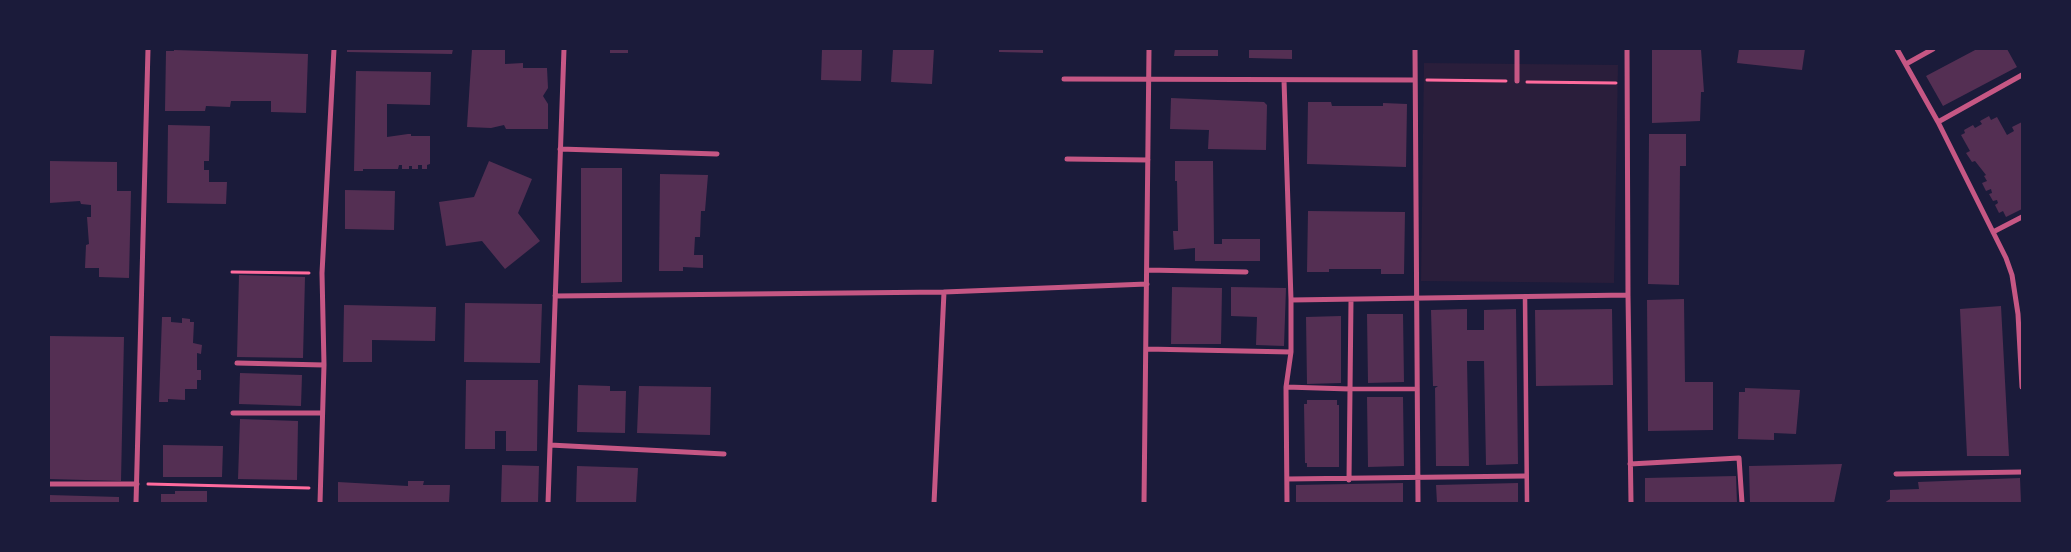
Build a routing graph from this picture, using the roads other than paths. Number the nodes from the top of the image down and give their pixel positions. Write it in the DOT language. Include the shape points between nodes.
graph roads {
  1 [pos="148,49"];
  2 [pos="334,49"];
  3 [pos="564,49"];
  4 [pos="1149,49"];
  5 [pos="1415,49"];
  6 [pos="1517,49"];
  7 [pos="1628,49"];
  8 [pos="1897,49"];
  9 [pos="1933,49"];
  10 [pos="1906,64"];
  11 [pos="2022,76"];
  12 [pos="1064,79"];
  13 [pos="1149,80"];
  14 [pos="1284,80"];
  15 [pos="1414,80"];
  16 [pos="1517,81"];
  17 [pos="1938,122"];
  18 [pos="560,149"];
  19 [pos="717,154"];
  20 [pos="1067,159"];
  21 [pos="1148,160"];
  22 [pos="2022,217"];
  23 [pos="1994,232"];
  24 [pos="1147,270"];
  25 [pos="1246,272"];
  26 [pos="1147,284"];
  27 [pos="944,292"];
  28 [pos="1628,295"];
  29 [pos="555,296"];
  30 [pos="1525,297"];
  31 [pos="1416,299"];
  32 [pos="1291,300"];
  33 [pos="1351,300"];
  34 [pos="1146,349"];
  35 [pos="1291,352"];
  36 [pos="237,363"];
  37 [pos="324,365"];
  38 [pos="1286,387"];
  39 [pos="2022,387"];
  40 [pos="1350,389"];
  41 [pos="1417,389"];
  42 [pos="233,412"];
  43 [pos="322,413"];
  44 [pos="550,445"];
  45 [pos="724,454"];
  46 [pos="1630,464"];
  47 [pos="2022,472"];
  48 [pos="1896,474"];
  49 [pos="1526,476"];
  50 [pos="1418,478"];
  51 [pos="1287,479"];
  52 [pos="1348,480"];
  53 [pos="49,484"];
  54 [pos="138,484"];
  55 [pos="136,503"];
  56 [pos="320,503"];
  57 [pos="548,503"];
  58 [pos="934,503"];
  59 [pos="1144,503"];
  60 [pos="1287,503"];
  61 [pos="1418,503"];
  62 [pos="1527,503"];
  63 [pos="1630,503"];
  64 [pos="1742,503"];
  1 -- 54 [label="street"];
  2 -- 37 [label="street" via="322,274"];
  3 -- 18 [label="street"];
  4 -- 13 [label="street"];
  5 -- 15 [label="street"];
  6 -- 16 [label="street"];
  7 -- 28 [label="street"];
  8 -- 10 [label="street"];
  9 -- 10 [label="street"];
  10 -- 17 [label="street"];
  11 -- 17 [label="street"];
  12 -- 13 [label="street"];
  13 -- 14 [label="street"];
  13 -- 21 [label="street"];
  14 -- 15 [label="street"];
  14 -- 32 [label="street"];
  15 -- 31 [label="street"];
  17 -- 23 [label="street"];
  18 -- 19 [label="street"];
  18 -- 29 [label="street"];
  20 -- 21 [label="street"];
  21 -- 24 [label="street"];
  22 -- 23 [label="street"];
  23 -- 39 [label="street" via="2012,274"];
  24 -- 25 [label="street"];
  24 -- 26 [label="street"];
  26 -- 27 [label="street"];
  26 -- 34 [label="street"];
  27 -- 29 [label="street"];
  27 -- 58 [label="street"];
  28 -- 30 [label="street"];
  28 -- 46 [label="street"];
  29 -- 44 [label="street"];
  30 -- 31 [label="street"];
  30 -- 49 [label="street"];
  31 -- 33 [label="street"];
  31 -- 41 [label="street"];
  32 -- 33 [label="street"];
  32 -- 35 [label="street"];
  33 -- 40 [label="street"];
  34 -- 35 [label="street"];
  34 -- 59 [label="street"];
  35 -- 38 [label="street"];
  36 -- 37 [label="street"];
  37 -- 43 [label="street"];
  38 -- 40 [label="street"];
  38 -- 51 [label="street"];
  40 -- 41 [label="street"];
  40 -- 52 [label="street"];
  41 -- 50 [label="street"];
  42 -- 43 [label="street"];
  43 -- 56 [label="street"];
  44 -- 45 [label="street"];
  44 -- 57 [label="street"];
  46 -- 63 [label="street"];
  46 -- 64 [label="street" via="1739,458"];
  47 -- 48 [label="street"];
  49 -- 50 [label="street"];
  49 -- 62 [label="street"];
  50 -- 52 [label="street"];
  50 -- 61 [label="street"];
  51 -- 52 [label="street"];
  51 -- 60 [label="street"];
  53 -- 54 [label="street"];
  54 -- 55 [label="street"];
}
